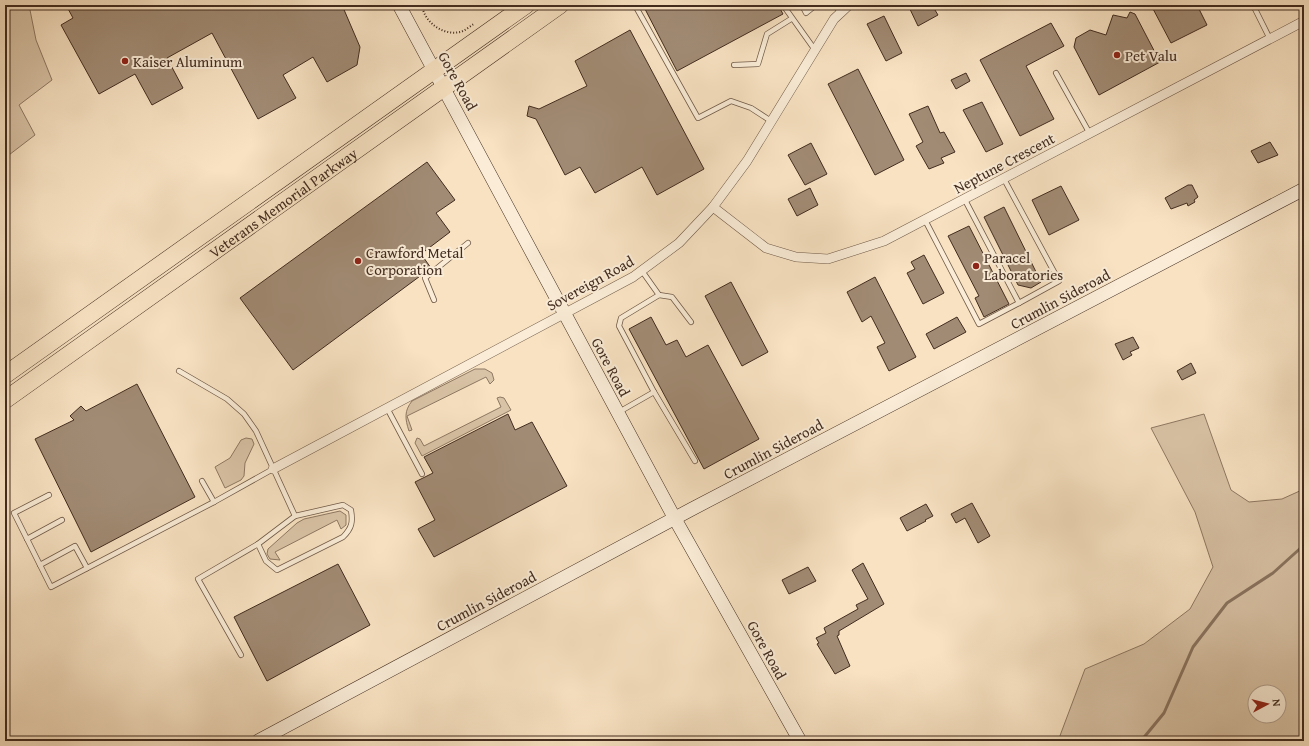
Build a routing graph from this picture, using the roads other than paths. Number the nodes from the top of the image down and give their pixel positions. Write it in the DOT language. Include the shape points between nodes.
graph roads {
  1 [pos="399,5"];
  2 [pos="526,5"];
  3 [pos="560,5"];
  4 [pos="640,5"];
  5 [pos="783,5"];
  6 [pos="802,5"];
  7 [pos="816,5"];
  8 [pos="849,5"];
  9 [pos="1253,5"];
  10 [pos="838,9"];
  11 [pos="791,19"];
  12 [pos="1304,21"];
  13 [pos="1270,39"];
  14 [pos="815,50"];
  15 [pos="734,65"];
  16 [pos="434,70"];
  17 [pos="1056,73"];
  18 [pos="444,87"];
  19 [pos="771,121"];
  20 [pos="1090,134"];
  21 [pos="1004,179"];
  22 [pos="1304,189"];
  23 [pos="965,200"];
  24 [pos="713,207"];
  25 [pos="925,220"];
  26 [pos="468,243"];
  27 [pos="642,271"];
  28 [pos="658,296"];
  29 [pos="434,300"];
  30 [pos="1019,303"];
  31 [pos="564,313"];
  32 [pos="691,322"];
  33 [pos="179,371"];
  34 [pos="5,375"];
  35 [pos="654,392"];
  36 [pos="5,400"];
  37 [pos="387,408"];
  38 [pos="618,413"];
  39 [pos="695,461"];
  40 [pos="273,469"];
  41 [pos="422,474"];
  42 [pos="202,481"];
  43 [pos="49,495"];
  44 [pos="214,502"];
  45 [pos="295,516"];
  46 [pos="675,519"];
  47 [pos="62,520"];
  48 [pos="27,539"];
  49 [pos="258,544"];
  50 [pos="40,565"];
  51 [pos="87,568"];
  52 [pos="241,655"];
  53 [pos="258,741"];
  54 [pos="800,741"];
  1 -- 16 [label="street, Gore Road"];
  2 -- 16 [label="highway, Veterans Memorial Parkway"];
  3 -- 18 [label="highway, Veterans Memorial Parkway"];
  4 -- 19 [label="lane" via="636,7 698,118 731,101 751,108"];
  5 -- 11 [label="lane"];
  6 -- 7 [label="lane" via="806,13"];
  8 -- 10 [label="street, Sovereign Road"];
  9 -- 13 [label="lane"];
  10 -- 14 [label="street, Sovereign Road"];
  11 -- 14 [label="lane"];
  11 -- 15 [label="lane" via="767,34 758,64"];
  12 -- 13 [label="street, Neptune Crescent"];
  13 -- 20 [label="street, Neptune Crescent"];
  14 -- 19 [label="street, Sovereign Road"];
  16 -- 18 [label="street, Gore Road"];
  16 -- 34 [label="highway, Veterans Memorial Parkway"];
  17 -- 20 [label="lane"];
  18 -- 31 [label="street, Gore Road"];
  18 -- 36 [label="highway, Veterans Memorial Parkway"];
  19 -- 24 [label="street, Sovereign Road" via="747,161"];
  20 -- 21 [label="street, Neptune Crescent"];
  21 -- 23 [label="street, Neptune Crescent"];
  21 -- 30 [label="lane" via="1059,281"];
  22 -- 46 [label="street, Crumlin Sideroad"];
  23 -- 25 [label="street, Neptune Crescent"];
  23 -- 30 [label="lane"];
  24 -- 25 [label="street, Neptune Crescent" via="766,248 796,257 828,258 884,241"];
  24 -- 27 [label="street, Sovereign Road" via="679,243"];
  25 -- 30 [label="lane" via="979,324"];
  26 -- 29 [label="lane" via="425,278"];
  27 -- 28 [label="lane"];
  27 -- 31 [label="street, Sovereign Road"];
  28 -- 32 [label="lane" via="672,297"];
  28 -- 35 [label="lane" via="621,318 619,326"];
  31 -- 37 [label="street, Sovereign Road"];
  31 -- 38 [label="street, Gore Road"];
  33 -- 40 [label="lane" via="227,399 244,414 256,431"];
  35 -- 38 [label="lane"];
  35 -- 39 [label="lane"];
  37 -- 40 [label="street, Sovereign Road"];
  37 -- 41 [label="lane"];
  38 -- 46 [label="street, Gore Road"];
  40 -- 44 [label="lane"];
  40 -- 45 [label="lane"];
  42 -- 44 [label="lane"];
  43 -- 48 [label="lane" via="14,513"];
  44 -- 51 [label="lane"];
  45 -- 49 [label="lane"];
  45 -- 49 [label="lane" via="343,505 350,510 353,521 350,530 343,537 277,570 266,561"];
  46 -- 53 [label="street, Crumlin Sideroad"];
  46 -- 54 [label="street, Gore Road"];
  47 -- 48 [label="lane"];
  48 -- 50 [label="lane"];
  49 -- 52 [label="lane" via="198,579"];
  50 -- 51 [label="lane" via="51,586"];
  50 -- 51 [label="lane" via="75,546"];
}
